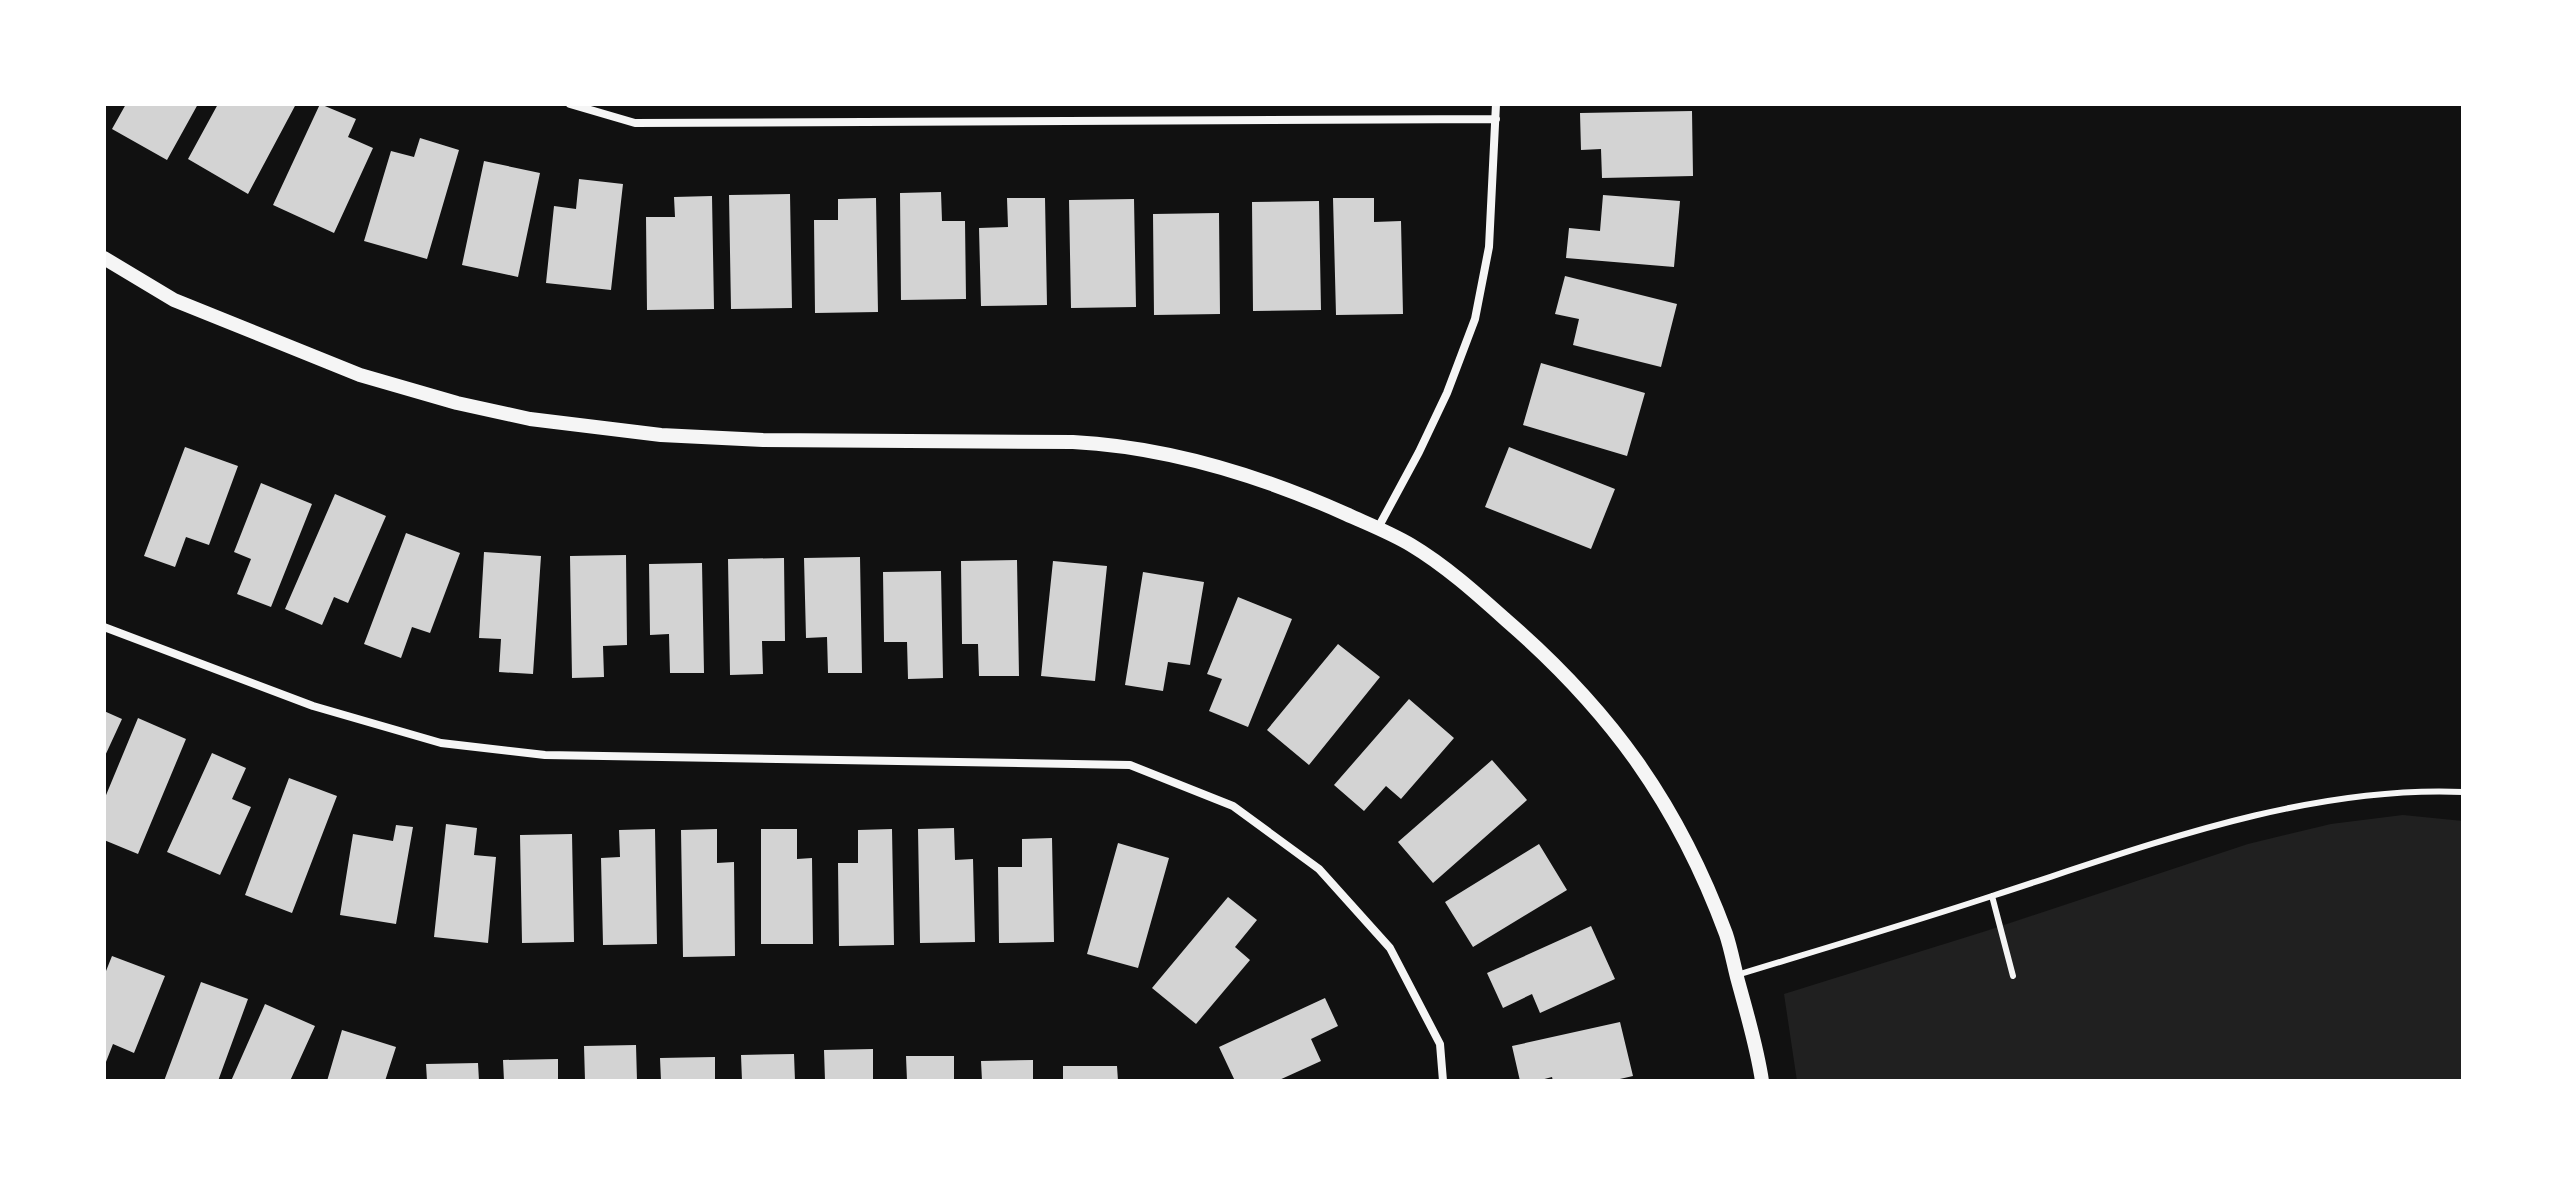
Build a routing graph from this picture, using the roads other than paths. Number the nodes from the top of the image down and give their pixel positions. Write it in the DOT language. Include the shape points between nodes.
graph roads {
  1 [pos="570,104"];
  2 [pos="1496,104"];
  3 [pos="1496,119"];
  4 [pos="104,258"];
  5 [pos="1378,528"];
  6 [pos="104,627"];
  7 [pos="2463,792"];
  8 [pos="1992,896"];
  9 [pos="1736,975"];
  10 [pos="2013,976"];
  11 [pos="1443,1081"];
  12 [pos="1762,1081"];
  1 -- 3 [label="street" via="635,123"];
  2 -- 3 [label="street"];
  3 -- 5 [label="street" via="1489,247 1475,319 1447,393"];
  4 -- 5 [label="street" via="174,300 346,369 530,419 763,440 1116,444 1279,485"];
  5 -- 9 [label="street" via="1473,591 1567,676 1617,732 1684,837 1727,936"];
  6 -- 11 [label="street" via="313,706 441,743 545,755 1130,765 1233,806 1319,869 1390,948 1440,1044"];
  7 -- 8 [label="lane" via="2409,791 2313,803 2088,864"];
  8 -- 9 [label="lane"];
  8 -- 10 [label="lane"];
  9 -- 12 [label="street"];
}
